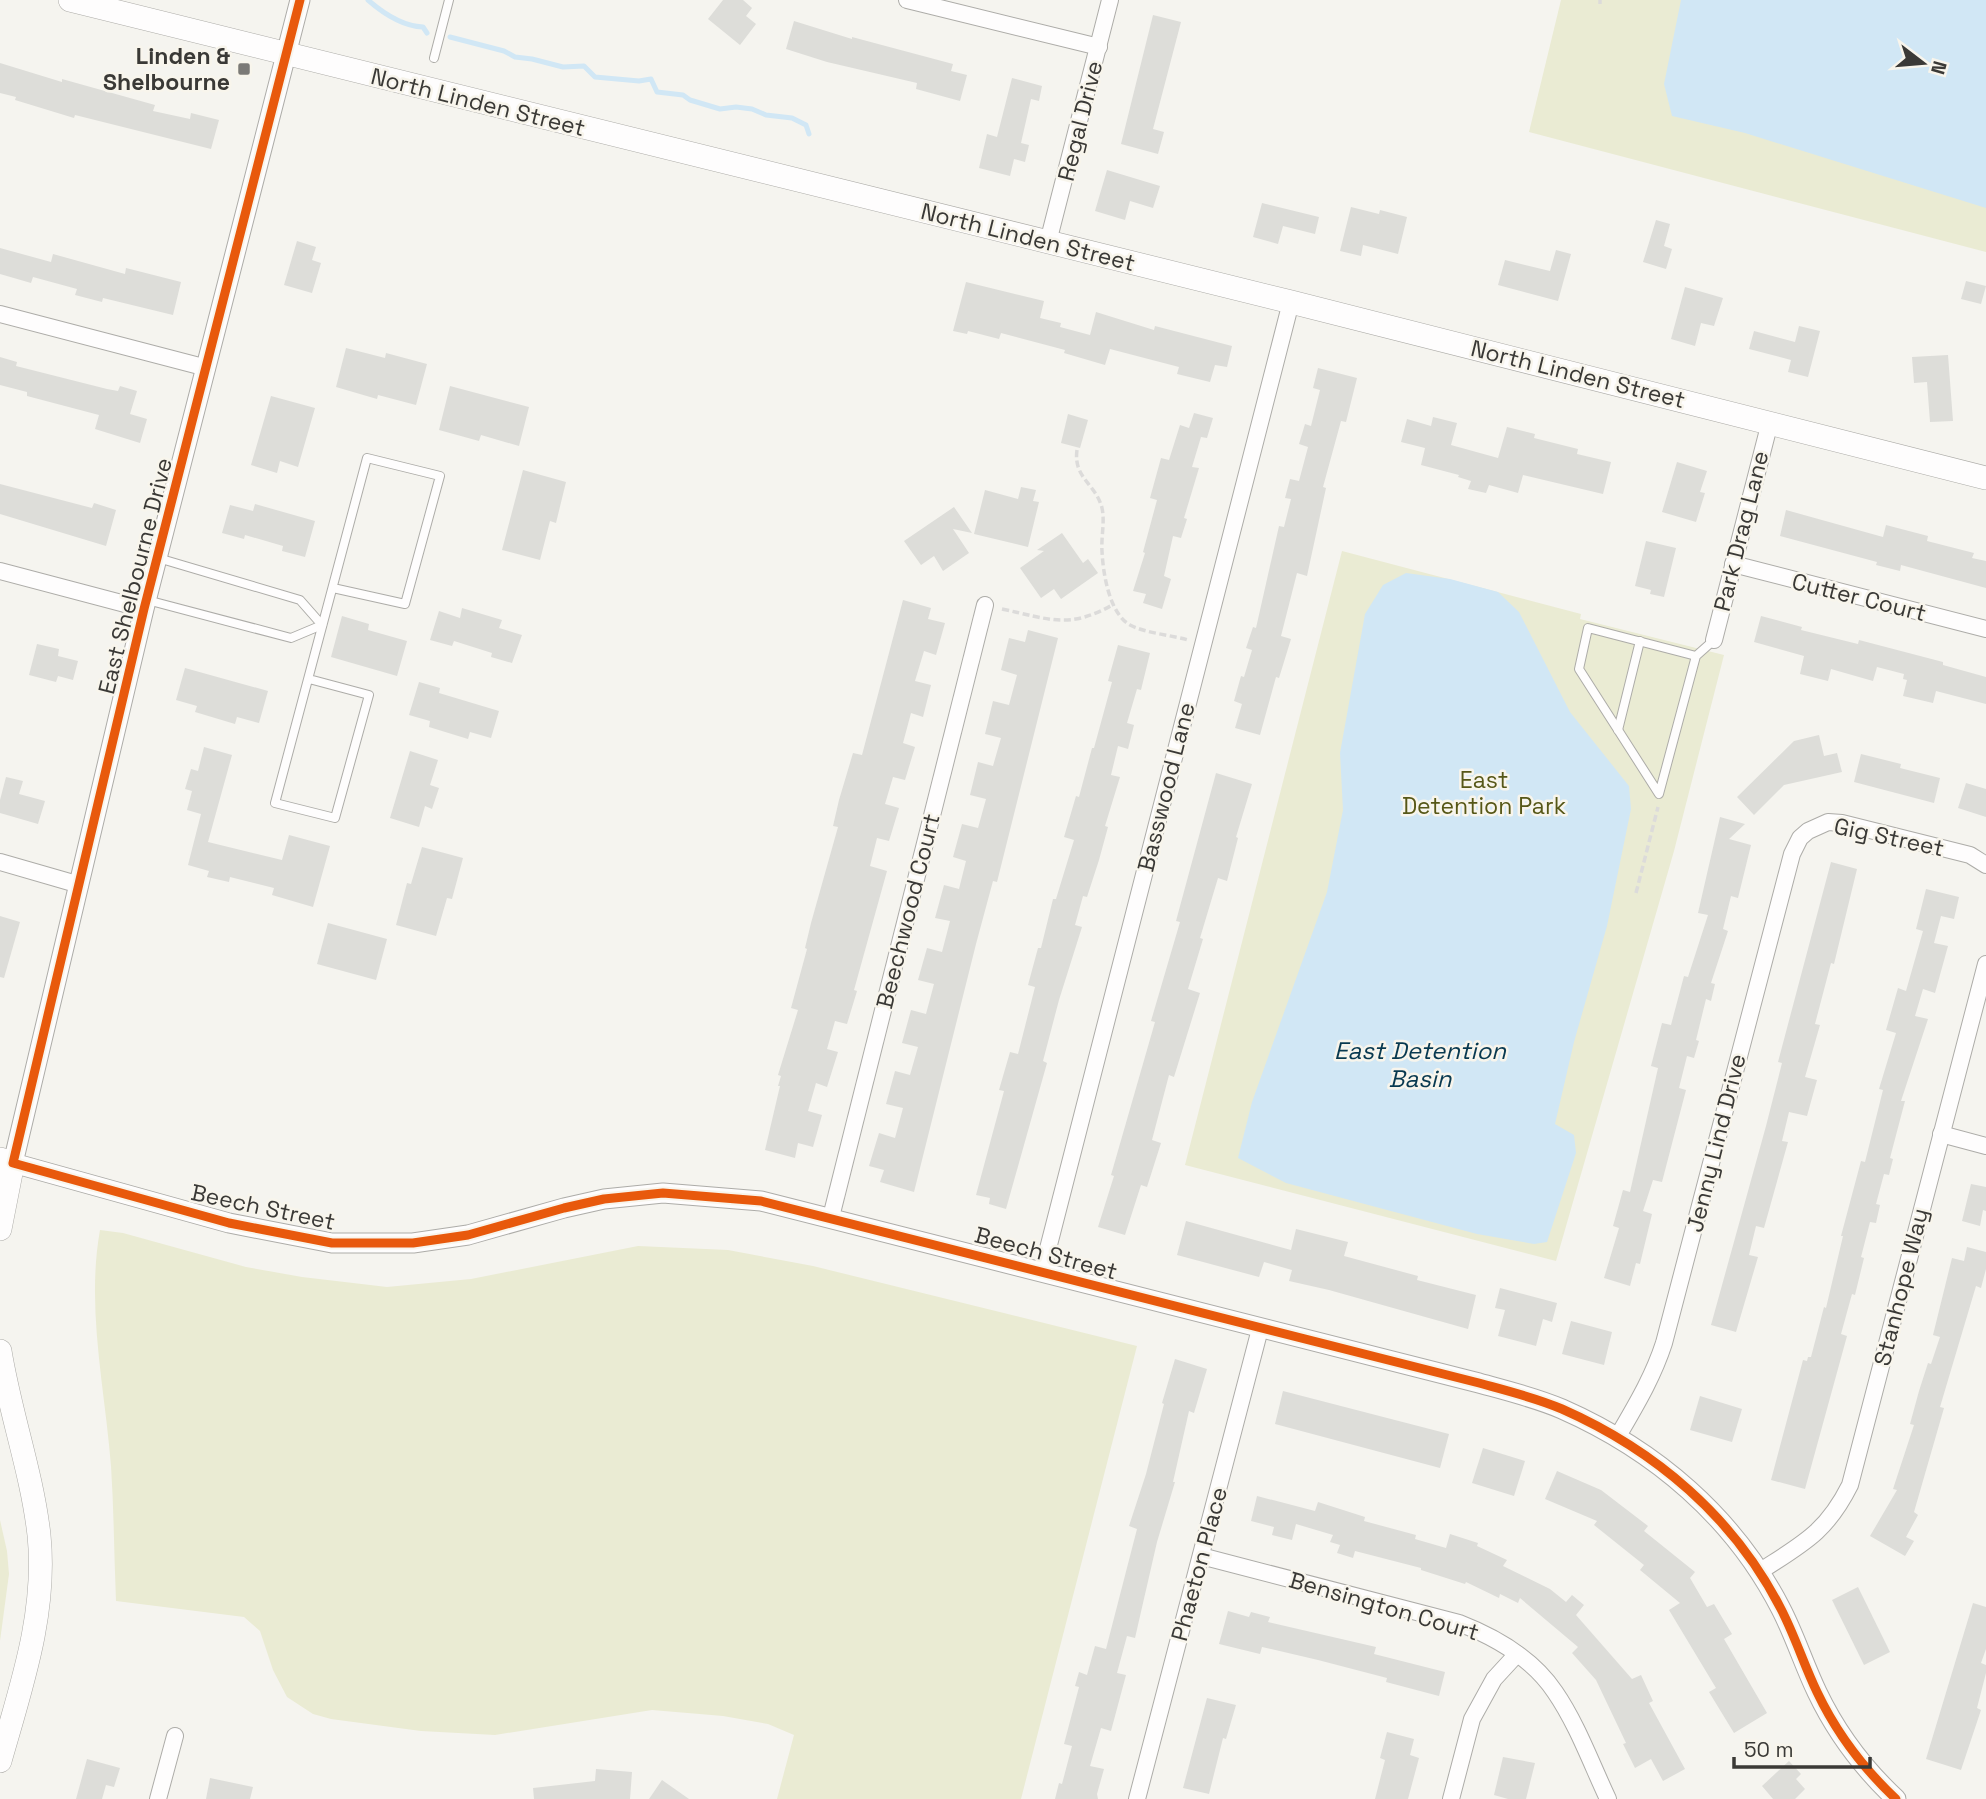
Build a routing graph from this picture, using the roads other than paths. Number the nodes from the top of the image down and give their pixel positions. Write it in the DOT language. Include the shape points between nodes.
graph roads {
  1 [pos="70,0"];
  2 [pos="300,0"];
  3 [pos="449,0"];
  4 [pos="907,0"];
  5 [pos="1110,0"];
  6 [pos="1099,47"];
  7 [pos="286,54"];
  8 [pos="434,58"];
  9 [pos="1048,242"];
  10 [pos="1291,302"];
  11 [pos="0,314"];
  12 [pos="207,368"];
  13 [pos="1770,422"];
  14 [pos="1986,478"];
  15 [pos="158,558"];
  16 [pos="1733,564"];
  17 [pos="0,571"];
  18 [pos="333,588"];
  19 [pos="145,604"];
  20 [pos="985,605"];
  21 [pos="322,625"];
  22 [pos="1986,629"];
  23 [pos="1714,640"];
  24 [pos="1640,641"];
  25 [pos="1696,656"];
  26 [pos="309,680"];
  27 [pos="1618,730"];
  28 [pos="1797,844"];
  29 [pos="0,862"];
  30 [pos="1986,865"];
  31 [pos="80,885"];
  32 [pos="1986,964"];
  33 [pos="1941,1134"];
  34 [pos="1986,1146"];
  35 [pos="7,1161"];
  36 [pos="831,1217"];
  37 [pos="0,1230"];
  38 [pos="1042,1272"];
  39 [pos="1260,1329"];
  40 [pos="0,1351"];
  41 [pos="1618,1436"];
  42 [pos="1201,1556"];
  43 [pos="1759,1572"];
  44 [pos="1517,1654"];
  45 [pos="175,1736"];
  46 [pos="0,1761"];
  47 [pos="158,1799"];
  48 [pos="1138,1799"];
  49 [pos="1451,1799"];
  50 [pos="1608,1799"];
  51 [pos="1896,1799"];
  1 -- 7 [label="main road, North Linden Street"];
  2 -- 7 [label="street, East Shelbourne Drive"];
  3 -- 8 [label="lane"];
  4 -- 6 [label="street"];
  5 -- 6 [label="street, Regal Drive"];
  6 -- 9 [label="street, Regal Drive"];
  7 -- 9 [label="main road, North Linden Street"];
  7 -- 12 [label="street, East Shelbourne Drive"];
  9 -- 10 [label="main road, North Linden Street"];
  10 -- 13 [label="main road, North Linden Street"];
  10 -- 38 [label="street, Basswood Lane"];
  11 -- 12 [label="street"];
  12 -- 15 [label="street, East Shelbourne Drive"];
  13 -- 14 [label="main road, North Linden Street"];
  13 -- 16 [label="street, Park Drag Lane"];
  15 -- 19 [label="street, East Shelbourne Drive"];
  15 -- 21 [label="lane" via="300,600"];
  16 -- 22 [label="street, Cutter Court"];
  16 -- 23 [label="street, Park Drag Lane"];
  17 -- 19 [label="street"];
  18 -- 18 [label="lane" via="367,458 440,476 405,604"];
  18 -- 21 [label="lane"];
  19 -- 21 [label="lane" via="291,638"];
  19 -- 31 [label="street, East Shelbourne Drive"];
  20 -- 36 [label="street, Beechwood Court"];
  21 -- 26 [label="lane"];
  23 -- 25 [label="lane"];
  24 -- 25 [label="lane"];
  24 -- 27 [label="lane"];
  24 -- 27 [label="lane" via="1588,628 1579,669"];
  25 -- 27 [label="lane" via="1659,794"];
  26 -- 26 [label="lane" via="275,803 335,818 369,695"];
  28 -- 30 [label="street, Gig Street" via="1818,825 1842,823 1970,855"];
  28 -- 41 [label="street, Jenny Lind Drive" via="1664,1343 1645,1391"];
  29 -- 31 [label="street"];
  31 -- 35 [label="street, East Shelbourne Drive"];
  32 -- 33 [label="street, Stanhope Way"];
  33 -- 34 [label="street"];
  33 -- 43 [label="street, Stanhope Way" via="1850,1485 1819,1531"];
  35 -- 36 [label="street, Beech Street" via="229,1223 332,1243 413,1243 468,1236 590,1202 663,1194 761,1201"];
  35 -- 37 [label="main road"];
  36 -- 38 [label="street, Beech Street"];
  38 -- 39 [label="street, Beech Street"];
  39 -- 41 [label="street, Beech Street" via="1526,1396"];
  39 -- 42 [label="street, Phaeton Place"];
  40 -- 46 [label="main road" via="39,1536 40,1569 35,1632"];
  41 -- 43 [label="street, Beech Street" via="1696,1495"];
  42 -- 44 [label="street, Bensington Court" via="1460,1623 1490,1635"];
  42 -- 48 [label="street, Phaeton Place"];
  43 -- 51 [label="street, Beech Street" via="1840,1733"];
  44 -- 49 [label="street" via="1493,1679 1472,1719"];
  44 -- 50 [label="street, Bensington Court" via="1555,1690"];
  45 -- 47 [label="street"];
}
